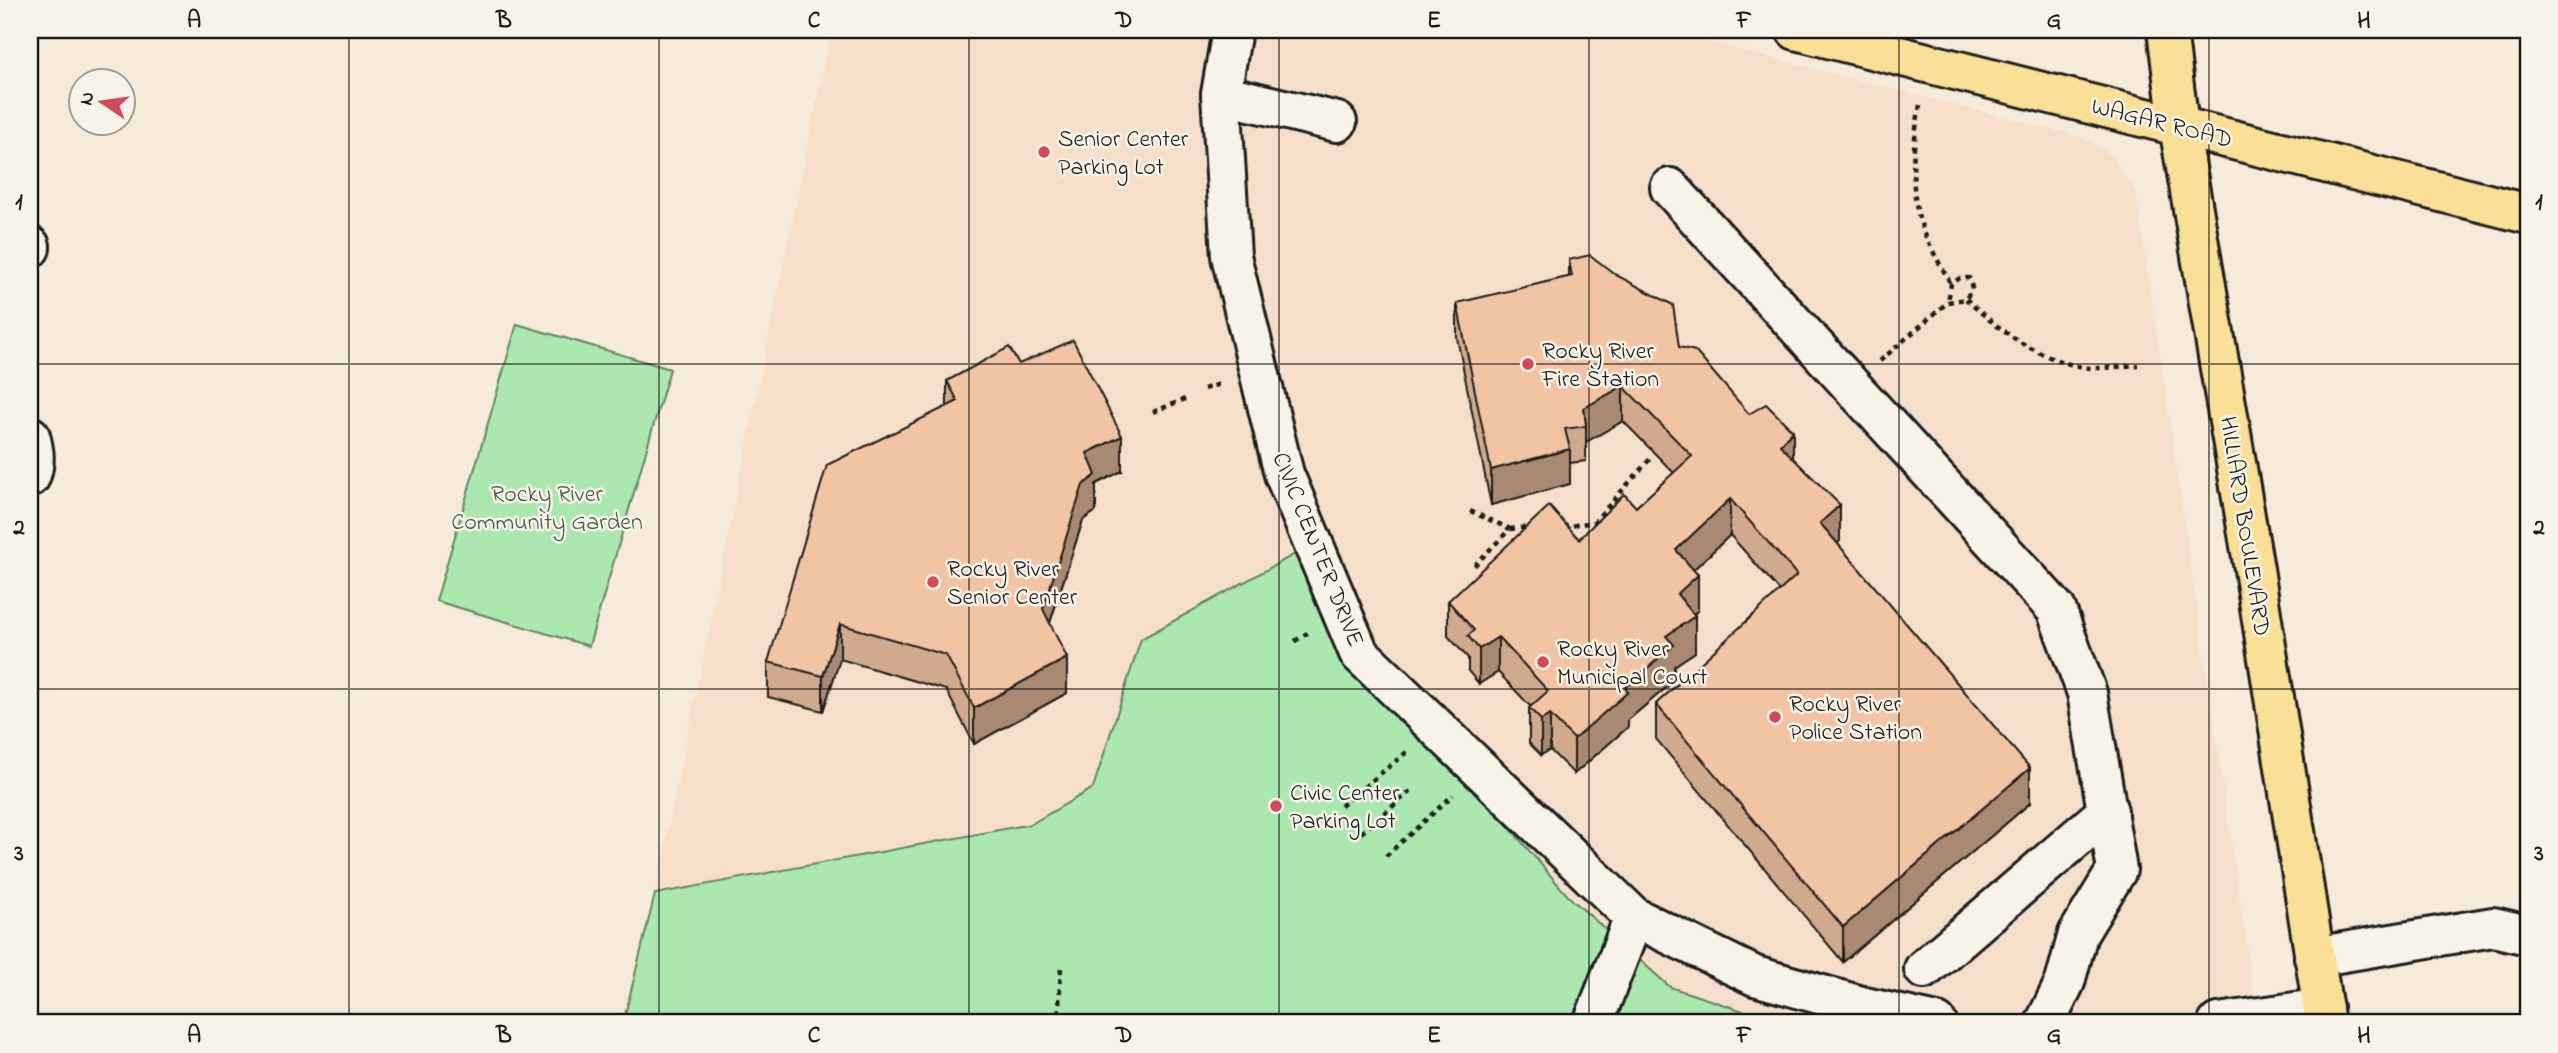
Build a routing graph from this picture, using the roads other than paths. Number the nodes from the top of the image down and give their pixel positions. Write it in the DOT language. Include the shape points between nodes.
graph roads {
  1 [pos="1231,30"];
  2 [pos="1796,30"];
  3 [pos="2167,30"];
  4 [pos="1222,94"];
  5 [pos="1337,122"];
  6 [pos="2179,126"];
  7 [pos="1670,188"];
  8 [pos="2528,214"];
  9 [pos="30,436"];
  10 [pos="30,477"];
  11 [pos="2108,811"];
  12 [pos="1634,917"];
  13 [pos="2528,935"];
  14 [pos="2314,957"];
  15 [pos="1924,969"];
  16 [pos="2324,1016"];
  17 [pos="1593,1023"];
  18 [pos="1937,1023"];
  19 [pos="2045,1023"];
  20 [pos="2218,1023"];
  1 -- 4 [label="street, CIVIC CENTER DRIVE"];
  2 -- 6 [label="main road, WAGAR ROAD"];
  3 -- 6 [label="main road, HILLIARD BOULEVARD"];
  4 -- 5 [label="street"];
  4 -- 12 [label="street, CIVIC CENTER DRIVE" via="1231,256 1284,474 1359,653"];
  6 -- 8 [label="main road, WAGAR ROAD"];
  6 -- 14 [label="main road, HILLIARD BOULEVARD"];
  7 -- 11 [label="street" via="2056,609 2087,693"];
  9 -- 10 [label="street" via="34,451"];
  11 -- 15 [label="street"];
  11 -- 19 [label="street" via="2117,870 2078,934 2066,982"];
  12 -- 17 [label="street"];
  12 -- 18 [label="street, CIVIC CENTER DRIVE" via="1755,976"];
  13 -- 14 [label="street" via="2493,927"];
  14 -- 16 [label="main road, HILLIARD BOULEVARD"];
  16 -- 20 [label="street"];
}
